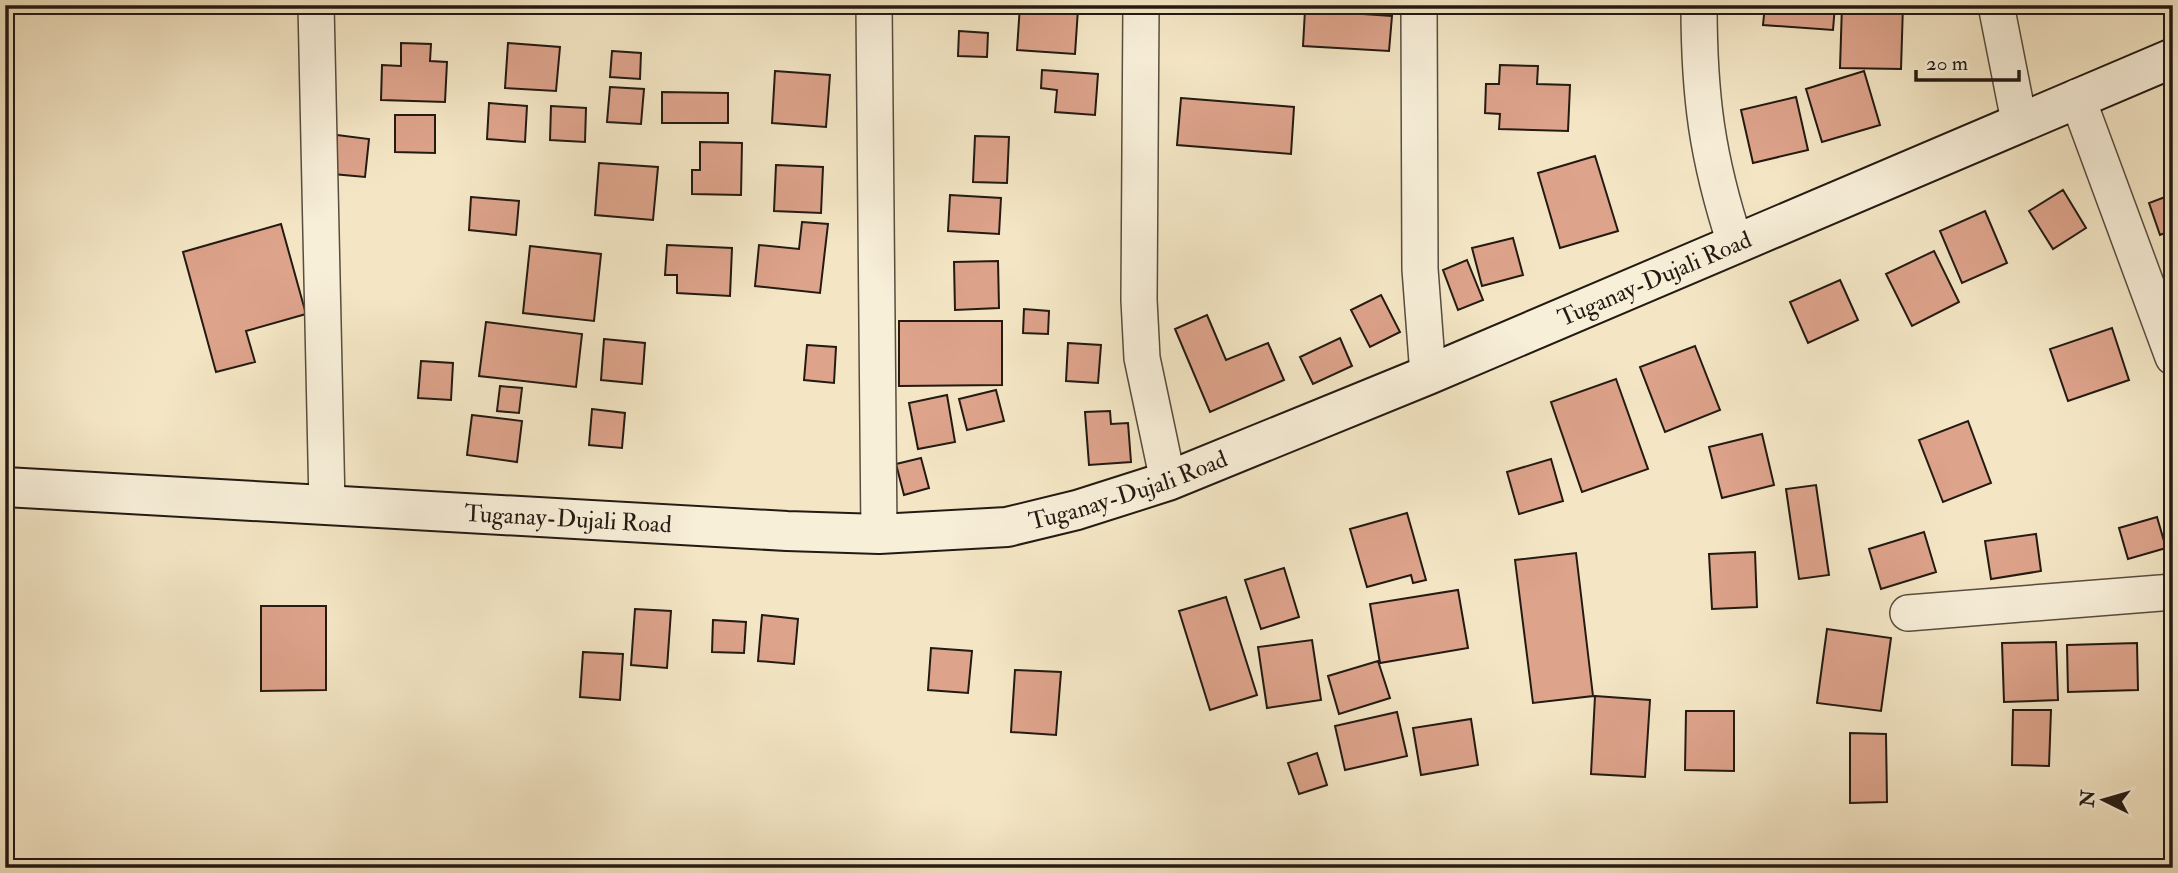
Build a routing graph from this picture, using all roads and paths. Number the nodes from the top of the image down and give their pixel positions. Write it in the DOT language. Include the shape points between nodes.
graph roads {
  1 [pos="316,5"];
  2 [pos="874,5"];
  3 [pos="1141,5"];
  4 [pos="1419,5"];
  5 [pos="1699,5"];
  6 [pos="1996,5"];
  7 [pos="2173,58"];
  8 [pos="2077,97"];
  9 [pos="2019,121"];
  10 [pos="1735,243"];
  11 [pos="2173,357"];
  12 [pos="1428,374"];
  13 [pos="1168,481"];
  14 [pos="5,487"];
  15 [pos="327,505"];
  16 [pos="879,534"];
  17 [pos="2173,592"];
  18 [pos="1908,613"];
  1 -- 15 [label="street"];
  2 -- 16 [label="street"];
  3 -- 13 [label="street" via="1142,358"];
  4 -- 12 [label="street" via="1420,269"];
  5 -- 10 [label="street" via="1705,130 1714,181"];
  6 -- 9 [label="street"];
  7 -- 8 [label="main road, Tuganay-Dujali Road"];
  8 -- 9 [label="main road, Tuganay-Dujali Road"];
  8 -- 11 [label="street"];
  9 -- 10 [label="main road, Tuganay-Dujali Road"];
  10 -- 12 [label="main road, Tuganay-Dujali Road"];
  12 -- 13 [label="main road, Tuganay-Dujali Road"];
  13 -- 16 [label="main road, Tuganay-Dujali Road" via="1007,527"];
  14 -- 15 [label="main road, Tuganay-Dujali Road"];
  15 -- 16 [label="main road, Tuganay-Dujali Road" via="583,522"];
  17 -- 18 [label="street"];
}
